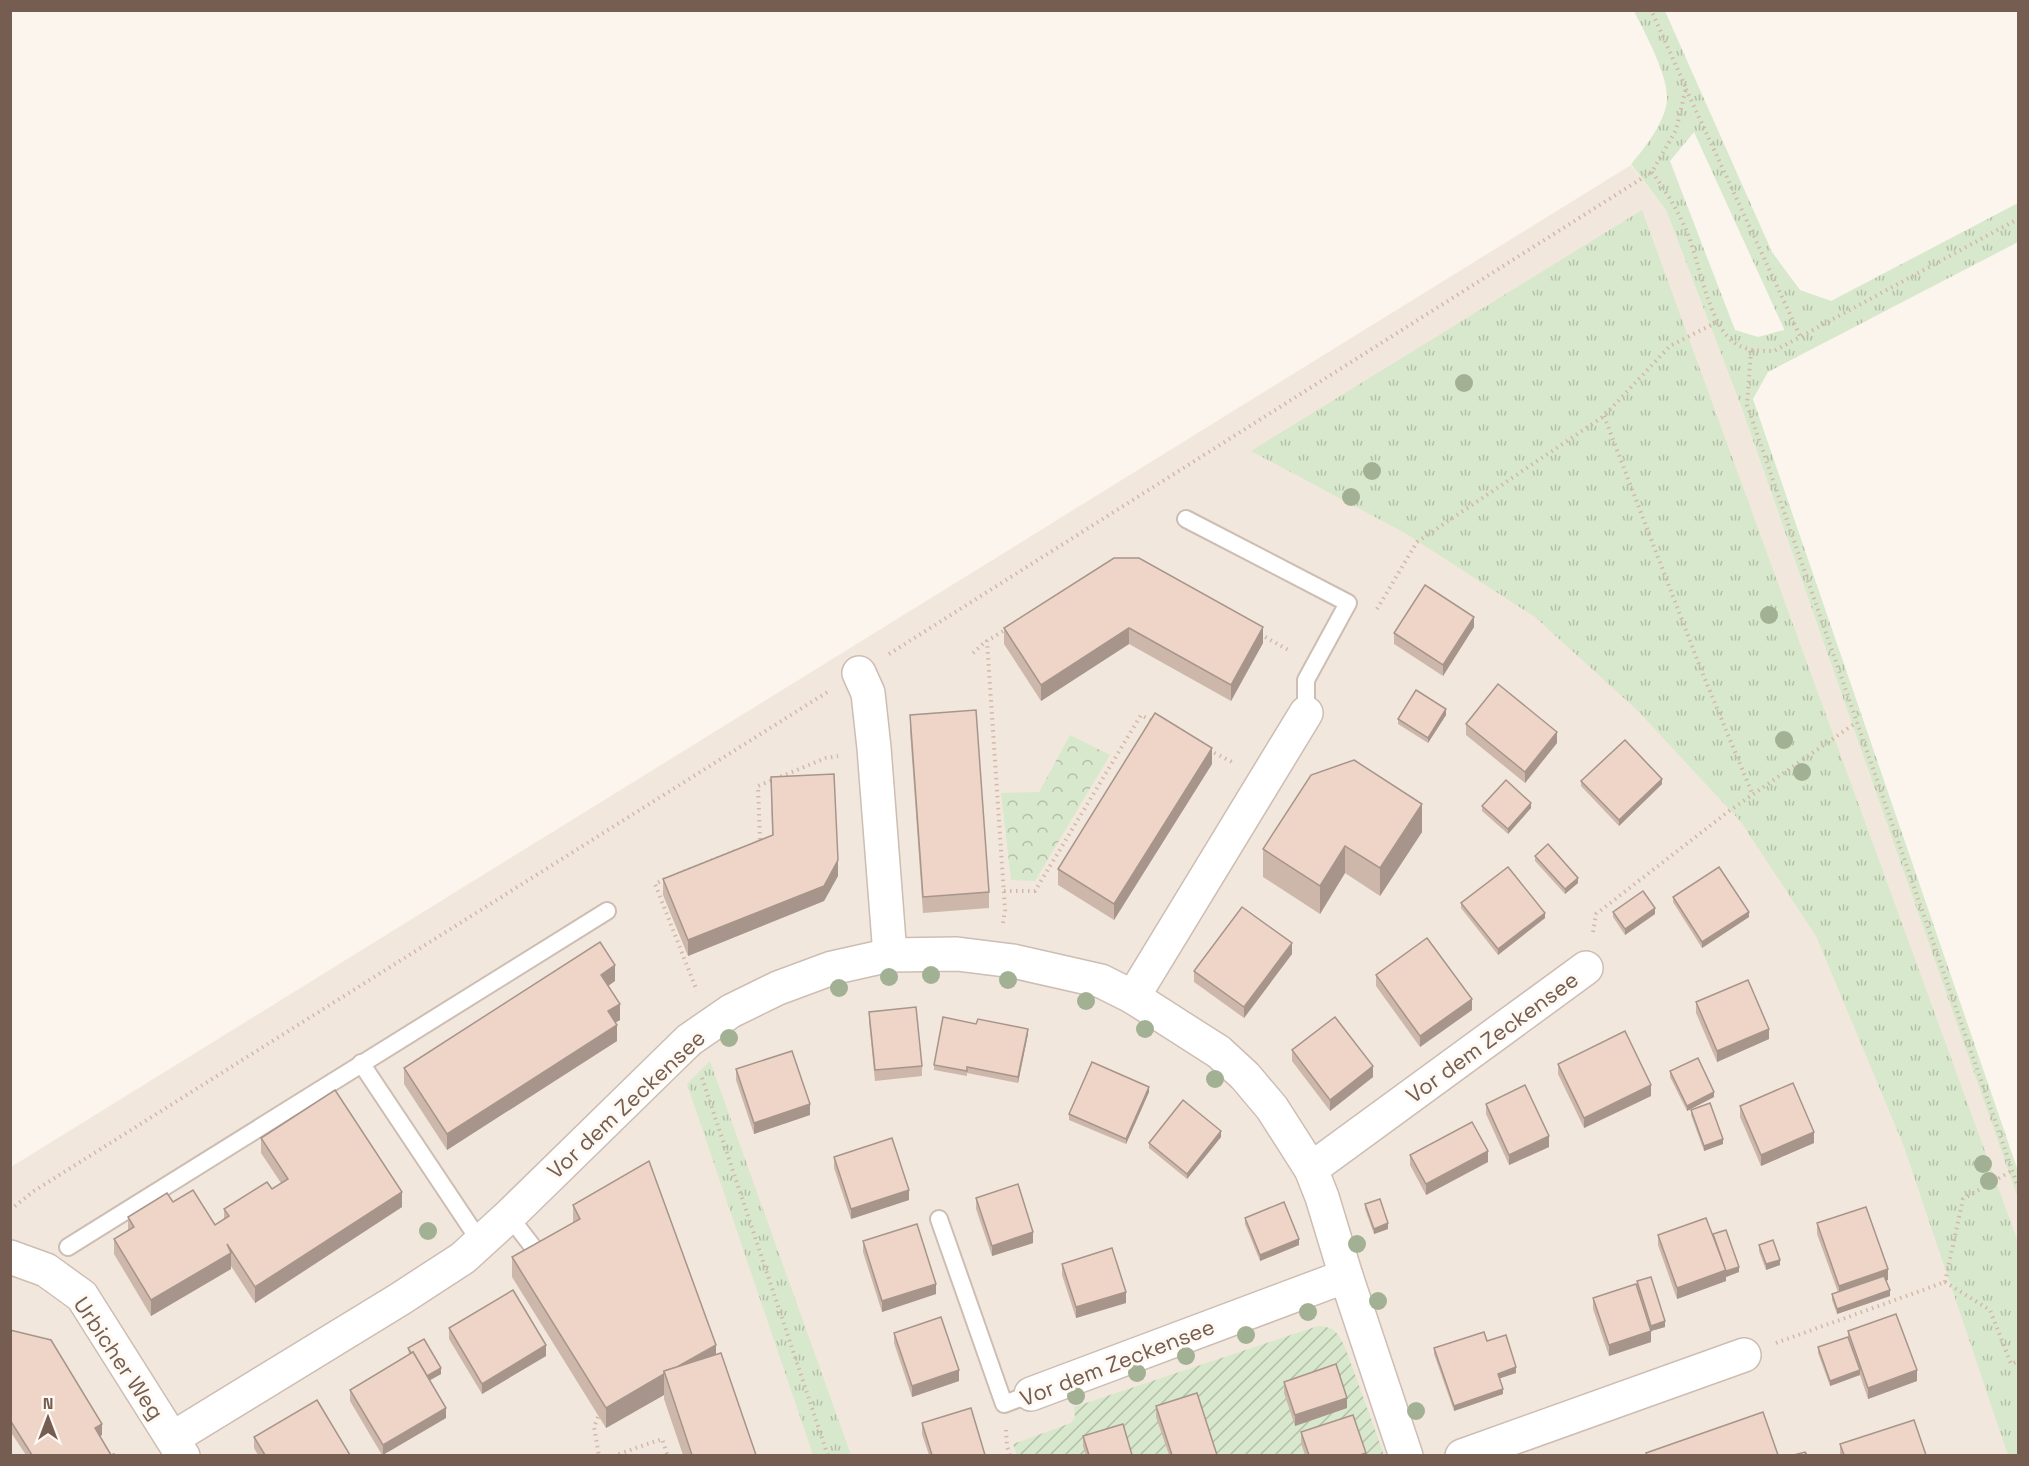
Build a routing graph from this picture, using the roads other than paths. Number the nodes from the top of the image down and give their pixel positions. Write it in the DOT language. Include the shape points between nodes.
graph roads {
  1 [pos="1186,519"];
  2 [pos="859,673"];
  3 [pos="1306,713"];
  4 [pos="607,911"];
  5 [pos="890,955"];
  6 [pos="1586,968"];
  7 [pos="1133,997"];
  8 [pos="361,1063"];
  9 [pos="1311,1168"];
  10 [pos="509,1216"];
  11 [pos="939,1219"];
  12 [pos="481,1243"];
  13 [pos="68,1247"];
  14 [pos="10,1257"];
  15 [pos="543,1260"];
  16 [pos="1346,1276"];
  17 [pos="1744,1355"];
  18 [pos="1031,1394"];
  19 [pos="178,1446"];
  20 [pos="1406,1455"];
  21 [pos="1462,1455"];
  1 -- 3 [label="lane" via="1348,603 1306,680"];
  2 -- 5 [label="street" via="868,693"];
  3 -- 7 [label="street"];
  4 -- 8 [label="lane"];
  5 -- 7 [label="street, Vor dem Zeckensee" via="957,954 1013,961 1101,981"];
  5 -- 10 [label="street, Vor dem Zeckensee" via="832,968 778,988 731,1011 700,1032"];
  6 -- 9 [label="street, Vor dem Zeckensee"];
  7 -- 9 [label="street, Vor dem Zeckensee" via="1219,1052 1245,1076 1272,1107"];
  8 -- 12 [label="lane"];
  8 -- 13 [label="lane"];
  9 -- 16 [label="street, Vor dem Zeckensee"];
  10 -- 12 [label="street, Vor dem Zeckensee"];
  10 -- 15 [label="lane"];
  11 -- 18 [label="lane, Vor dem Zeckensee" via="1004,1404"];
  12 -- 19 [label="street, Vor dem Zeckensee"];
  14 -- 19 [label="street, Urbicher Weg" via="46,1270 82,1296"];
  16 -- 18 [label="street, Vor dem Zeckensee"];
  16 -- 20 [label="street, Vor dem Zeckensee"];
  17 -- 21 [label="street"];
}
